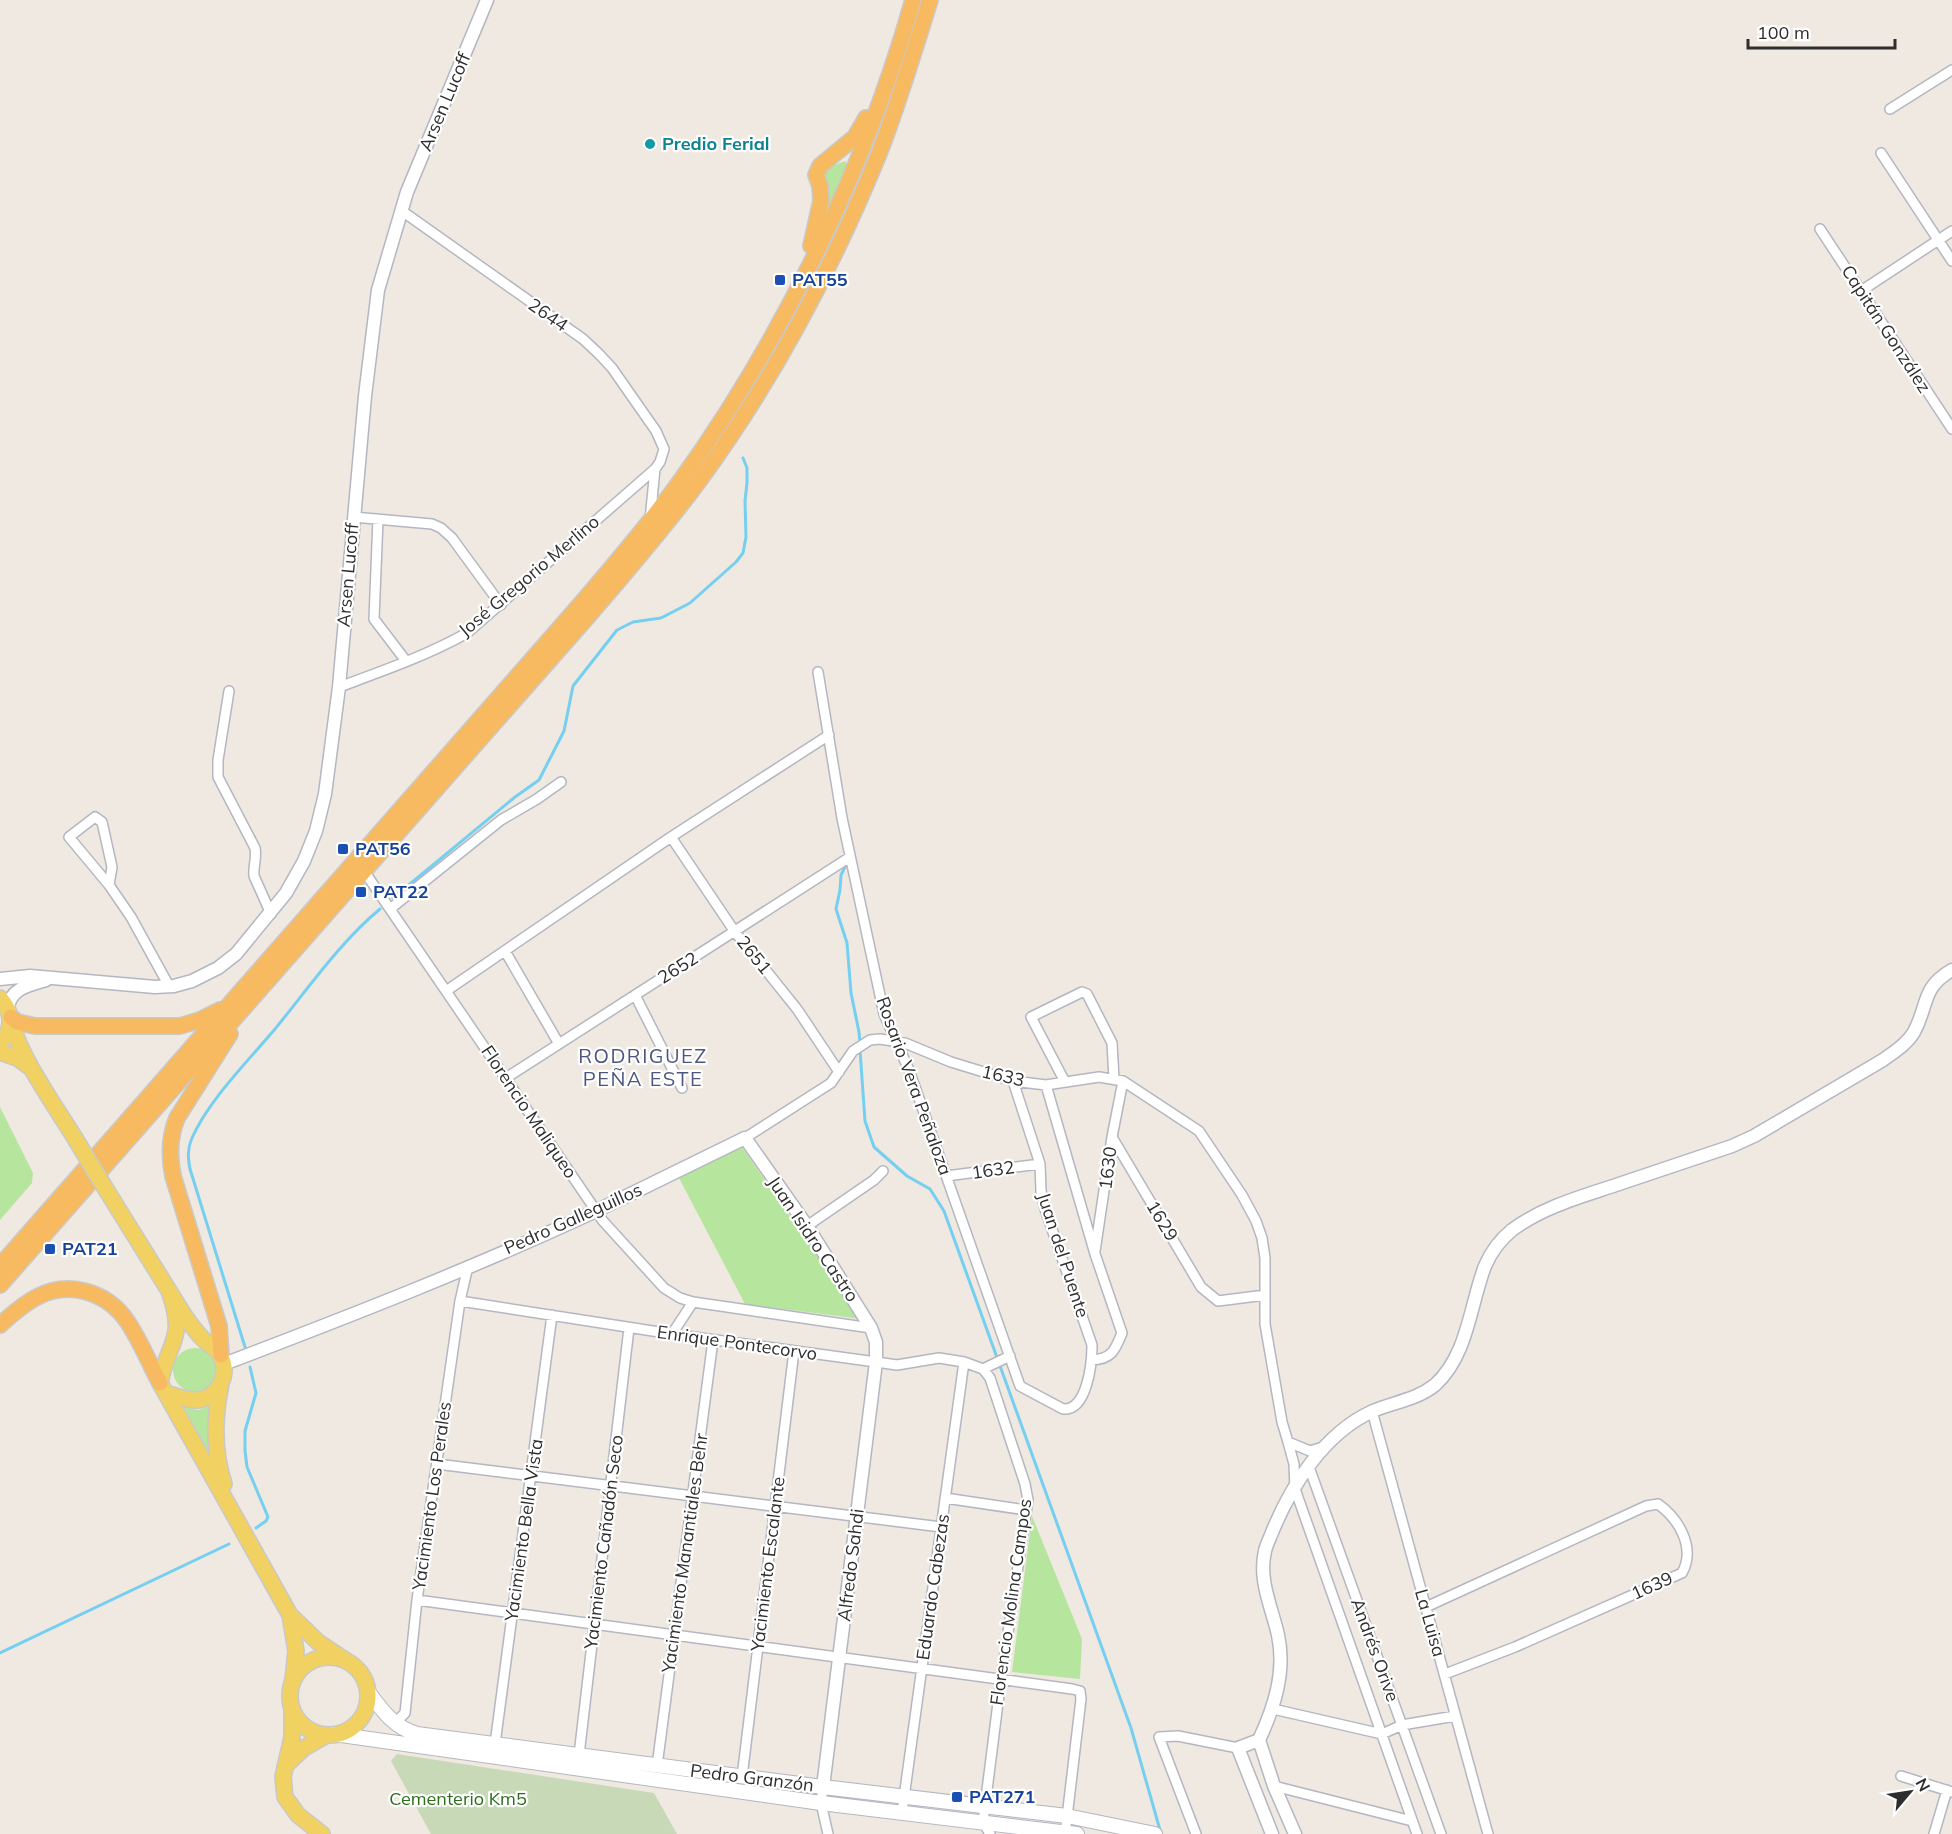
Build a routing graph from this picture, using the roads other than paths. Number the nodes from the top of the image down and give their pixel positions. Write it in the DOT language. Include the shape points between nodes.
graph roads {
  1 [pos="487,0"];
  2 [pos="913,0"];
  3 [pos="930,0"];
  4 [pos="1952,70"];
  5 [pos="886,88"];
  6 [pos="1890,109"];
  7 [pos="1881,153"];
  8 [pos="402,211"];
  9 [pos="1820,229"];
  10 [pos="1952,231"];
  11 [pos="1938,240"];
  12 [pos="1952,261"];
  13 [pos="804,277"];
  14 [pos="1861,291"];
  15 [pos="1952,429"];
  16 [pos="663,449"];
  17 [pos="655,468"];
  18 [pos="353,517"];
  19 [pos="378,519"];
  20 [pos="650,522"];
  21 [pos="501,605"];
  22 [pos="406,661"];
  23 [pos="818,672"];
  24 [pos="339,687"];
  25 [pos="229,691"];
  26 [pos="830,735"];
  27 [pos="561,782"];
  28 [pos="670,837"];
  29 [pos="850,857"];
  30 [pos="364,872"];
  31 [pos="109,885"];
  32 [pos="390,909"];
  33 [pos="271,914"];
  34 [pos="735,932"];
  35 [pos="505,951"];
  36 [pos="1952,970"];
  37 [pos="56,978"];
  38 [pos="0,979"];
  39 [pos="169,986"];
  40 [pos="261,987"];
  41 [pos="447,992"];
  42 [pos="238,994"];
  43 [pos="635,995"];
  44 [pos="7,1011"];
  45 [pos="896,1041"];
  46 [pos="0,1043"];
  47 [pos="559,1044"];
  48 [pos="0,1052"];
  49 [pos="34,1070"];
  50 [pos="839,1072"];
  51 [pos="506,1078"];
  52 [pos="1119,1080"];
  53 [pos="1013,1081"];
  54 [pos="1065,1082"];
  55 [pos="1046,1085"];
  56 [pos="682,1088"];
  57 [pos="1112,1137"];
  58 [pos="745,1138"];
  59 [pos="1040,1164"];
  60 [pos="883,1171"];
  61 [pos="946,1176"];
  62 [pos="596,1210"];
  63 [pos="807,1226"];
  64 [pos="1095,1254"];
  65 [pos="0,1266"];
  66 [pos="468,1266"];
  67 [pos="0,1285"];
  68 [pos="170,1294"];
  69 [pos="1264,1295"];
  70 [pos="460,1301"];
  71 [pos="693,1302"];
  72 [pos="552,1315"];
  73 [pos="0,1325"];
  74 [pos="629,1328"];
  75 [pos="871,1328"];
  76 [pos="672,1334"];
  77 [pos="713,1340"];
  78 [pos="207,1342"];
  79 [pos="876,1342"];
  80 [pos="794,1351"];
  81 [pos="171,1352"];
  82 [pos="1010,1356"];
  83 [pos="222,1360"];
  84 [pos="1092,1360"];
  85 [pos="876,1362"];
  86 [pos="964,1362"];
  87 [pos="983,1370"];
  88 [pos="221,1384"];
  89 [pos="163,1388"];
  90 [pos="1372,1411"];
  91 [pos="1288,1443"];
  92 [pos="1325,1447"];
  93 [pos="436,1464"];
  94 [pos="1309,1467"];
  95 [pos="531,1476"];
  96 [pos="611,1486"];
  97 [pos="1295,1489"];
  98 [pos="693,1496"];
  99 [pos="945,1498"];
  100 [pos="775,1506"];
  101 [pos="1026,1510"];
  102 [pos="857,1516"];
  103 [pos="235,1518"];
  104 [pos="941,1527"];
  105 [pos="417,1600"];
  106 [pos="1426,1607"];
  107 [pos="513,1613"];
  108 [pos="290,1614"];
  109 [pos="595,1624"];
  110 [pos="674,1635"];
  111 [pos="758,1646"];
  112 [pos="839,1657"];
  113 [pos="348,1662"];
  114 [pos="921,1668"];
  115 [pos="1445,1674"];
  116 [pos="1001,1679"];
  117 [pos="292,1685"];
  118 [pos="368,1690"];
  119 [pos="292,1706"];
  120 [pos="1273,1709"];
  121 [pos="1455,1716"];
  122 [pos="394,1723"];
  123 [pos="1402,1725"];
  124 [pos="330,1734"];
  125 [pos="1382,1734"];
  126 [pos="1259,1740"];
  127 [pos="495,1744"];
  128 [pos="1238,1748"];
  129 [pos="579,1755"];
  130 [pos="285,1766"];
  131 [pos="657,1766"];
  132 [pos="1901,1776"];
  133 [pos="742,1777"];
  134 [pos="1274,1786"];
  135 [pos="823,1787"];
  136 [pos="1949,1791"];
  137 [pos="904,1797"];
  138 [pos="821,1803"];
  139 [pos="985,1806"];
  140 [pos="902,1812"];
  141 [pos="1067,1816"];
  142 [pos="1412,1821"];
  143 [pos="986,1828"];
  144 [pos="1069,1833"];
  145 [pos="322,1834"];
  146 [pos="828,1834"];
  147 [pos="1155,1834"];
  148 [pos="1196,1834"];
  149 [pos="1272,1834"];
  150 [pos="1295,1834"];
  151 [pos="1417,1834"];
  152 [pos="1441,1834"];
  153 [pos="1488,1834"];
  154 [pos="1934,1834"];
  1 -- 8 [label="street, Arsen Lucoff"];
  2 -- 5 [label="highway"];
  3 -- 30 [label="highway" via="897,104 824,275 723,447 647,548"];
  4 -- 6 [label="street"];
  5 -- 13 [label="highway"];
  5 -- 13 [label="highway" via="855,137 817,171 821,201"];
  7 -- 11 [label="street"];
  8 -- 16 [label="street, 2644" via="583,339 612,368 656,431"];
  8 -- 18 [label="street, Arsen Lucoff" via="378,290"];
  9 -- 14 [label="street, Capitán González"];
  10 -- 11 [label="street"];
  11 -- 12 [label="street"];
  11 -- 14 [label="street"];
  13 -- 20 [label="highway" via="741,390"];
  14 -- 15 [label="street, Capitán González"];
  16 -- 17 [label="street, José Gregorio Merlino"];
  17 -- 20 [label="street"];
  17 -- 21 [label="street, José Gregorio Merlino"];
  18 -- 19 [label="street"];
  18 -- 24 [label="street, Arsen Lucoff"];
  19 -- 21 [label="street" via="441,528"];
  19 -- 22 [label="street" via="374,619"];
  20 -- 42 [label="highway"];
  21 -- 22 [label="street, José Gregorio Merlino" via="466,633"];
  22 -- 24 [label="street, José Gregorio Merlino"];
  23 -- 26 [label="street, Rosario Vera Peñaloza"];
  24 -- 33 [label="street, Arsen Lucoff" via="325,794 316,831 298,872"];
  25 -- 33 [label="street" via="219,777 255,848 254,876"];
  26 -- 28 [label="street"];
  26 -- 29 [label="street, Rosario Vera Peñaloza"];
  27 -- 32 [label="street" via="501,820"];
  28 -- 34 [label="street, 2651"];
  28 -- 35 [label="street"];
  29 -- 34 [label="street, 2652"];
  29 -- 45 [label="street, Rosario Vera Peñaloza" via="884,1014"];
  30 -- 32 [label="street, Florencio Maliqueo"];
  30 -- 40 [label="highway"];
  31 -- 31 [label="street" via="112,867 102,822 95,817 69,837"];
  31 -- 39 [label="street"];
  32 -- 41 [label="street, Florencio Maliqueo"];
  33 -- 39 [label="street, Arsen Lucoff" via="236,954 218,968 192,981"];
  34 -- 43 [label="street, 2652"];
  34 -- 50 [label="street, 2651" via="797,1009"];
  35 -- 41 [label="street"];
  35 -- 47 [label="street"];
  36 -- 90 [label="street" via="1933,984 1912,1034 1883,1060 1754,1136 1559,1204 1512,1230 1497,1244 1486,1264 1458,1355 1447,1373 1422,1394"];
  37 -- 38 [label="street, Arsen Lucoff"];
  37 -- 39 [label="street, Arsen Lucoff" via="135,987"];
  37 -- 44 [label="street, Arsen Lucoff" via="20,989"];
  40 -- 67 [label="highway"];
  40 -- 83 [label="highway" via="179,1113 171,1136 173,1176 219,1326"];
  41 -- 51 [label="street, Florencio Maliqueo"];
  42 -- 44 [label="highway" via="211,1015 180,1026 35,1026 17,1022"];
  42 -- 65 [label="highway"];
  43 -- 47 [label="street, 2652"];
  43 -- 56 [label="street"];
  44 -- 46 [label="main road" via="9,1031"];
  44 -- 49 [label="main road"];
  45 -- 50 [label="street, Pedro Galleguillos" via="870,1040 853,1051"];
  45 -- 53 [label="street, 1633"];
  45 -- 61 [label="street, Rosario Vera Peñaloza"];
  47 -- 51 [label="street, 2652"];
  48 -- 49 [label="main road"];
  49 -- 68 [label="main road, bridge"];
  50 -- 58 [label="street, Pedro Galleguillos" via="831,1083"];
  51 -- 62 [label="street, Florencio Maliqueo"];
  52 -- 54 [label="street, 1633" via="1099,1077"];
  52 -- 54 [label="street, 1630" via="1112,1043 1087,994 1082,992 1031,1017"];
  52 -- 57 [label="street, 1630"];
  52 -- 69 [label="street, Andrés Orive" via="1198,1131 1242,1195 1262,1238"];
  53 -- 55 [label="street, 1633"];
  53 -- 59 [label="street, Juan del Puente"];
  54 -- 55 [label="street, 1633"];
  55 -- 64 [label="street, Juan del Puente"];
  57 -- 64 [label="street, 1630"];
  57 -- 69 [label="street, 1629" via="1201,1287 1218,1301"];
  58 -- 62 [label="street, Pedro Galleguillos"];
  58 -- 63 [label="street, Juan Isidro Castro"];
  59 -- 61 [label="street, 1632"];
  59 -- 84 [label="street, Juan del Puente" via="1045,1209 1092,1345"];
  60 -- 63 [label="street"];
  61 -- 82 [label="street, Rosario Vera Peñaloza"];
  62 -- 66 [label="street, Pedro Galleguillos"];
  62 -- 71 [label="street, Florencio Maliqueo" via="664,1288"];
  63 -- 75 [label="street, Juan Isidro Castro"];
  64 -- 84 [label="street, Juan del Puente" via="1122,1333 1111,1354"];
  66 -- 70 [label="street, Yacimiento Los Perales"];
  66 -- 83 [label="street, Pedro Galleguillos" via="368,1309"];
  68 -- 78 [label="main road"];
  68 -- 81 [label="main road" via="177,1327"];
  69 -- 91 [label="street, Andrés Orive" via="1271,1366"];
  70 -- 72 [label="street, Enrique Pontecorvo"];
  70 -- 93 [label="street, Yacimiento Los Perales"];
  71 -- 75 [label="street, Florencio Maliqueo"];
  71 -- 76 [label="street"];
  72 -- 74 [label="street, Enrique Pontecorvo"];
  72 -- 95 [label="street, Yacimiento Bella Vista"];
  73 -- 89 [label="highway" via="43,1294 67,1289 90,1292 108,1302 126,1320"];
  74 -- 76 [label="street, Enrique Pontecorvo"];
  74 -- 96 [label="street, Yacimiento Cañadón Seco"];
  75 -- 79 [label="street, Juan Isidro Castro"];
  76 -- 77 [label="street, Enrique Pontecorvo"];
  77 -- 80 [label="street, Enrique Pontecorvo"];
  77 -- 98 [label="street, Yacimiento Manantiales Behr"];
  78 -- 81 [label="main road" via="187,1341"];
  78 -- 83 [label="main road"];
  79 -- 85 [label="street, Alfredo Sahdi"];
  80 -- 85 [label="street, Enrique Pontecorvo"];
  80 -- 100 [label="street, Yacimiento Escalante"];
  81 -- 89 [label="main road" via="164,1366"];
  82 -- 84 [label="street, Rosario Vera Peñaloza" via="1020,1386 1063,1409 1078,1404 1084,1394"];
  82 -- 87 [label="street"];
  83 -- 88 [label="main road"];
  85 -- 86 [label="street, Enrique Pontecorvo" via="897,1365 939,1358"];
  85 -- 102 [label="street, Alfredo Sahdi"];
  86 -- 87 [label="street, Enrique Pontecorvo"];
  86 -- 99 [label="street, Eduardo Cabezas"];
  87 -- 101 [label="street, Florencio Molina Campos" via="990,1378 1025,1484"];
  88 -- 89 [label="main road" via="215,1392 198,1400"];
  88 -- 103 [label="main road" via="215,1425 217,1457"];
  89 -- 103 [label="main road"];
  90 -- 92 [label="street"];
  90 -- 106 [label="street, La Luisa"];
  91 -- 92 [label="street" via="1310,1451"];
  91 -- 97 [label="street, Andrés Orive"];
  92 -- 94 [label="street"];
  93 -- 95 [label="street"];
  93 -- 105 [label="street, Yacimiento Los Perales"];
  94 -- 97 [label="street"];
  94 -- 123 [label="street, Andrés Orive"];
  95 -- 96 [label="street"];
  95 -- 107 [label="street, Yacimiento Bella Vista"];
  96 -- 98 [label="street"];
  96 -- 109 [label="street, Yacimiento Cañadón Seco"];
  97 -- 120 [label="street" via="1265,1549 1262,1567 1280,1655"];
  97 -- 125 [label="street, Andrés Orive"];
  98 -- 100 [label="street"];
  98 -- 110 [label="street, Yacimiento Manantiales Behr"];
  99 -- 101 [label="street"];
  99 -- 104 [label="street, Eduardo Cabezas"];
  100 -- 102 [label="street"];
  100 -- 111 [label="street, Yacimiento Escalante"];
  101 -- 116 [label="street, Florencio Molina Campos"];
  102 -- 104 [label="street"];
  102 -- 112 [label="street, Alfredo Sahdi"];
  103 -- 108 [label="main road"];
  104 -- 114 [label="street, Eduardo Cabezas"];
  105 -- 107 [label="street"];
  105 -- 122 [label="street, Yacimiento Los Perales" via="405,1713"];
  106 -- 115 [label="street, La Luisa"];
  106 -- 115 [label="street, 1639" via="1646,1506 1658,1504 1668,1511 1684,1536 1689,1557 1682,1573"];
  107 -- 109 [label="street"];
  107 -- 127 [label="street, Yacimiento Bella Vista"];
  108 -- 113 [label="main road" via="318,1642"];
  108 -- 117 [label="main road" via="296,1651"];
  109 -- 110 [label="street"];
  109 -- 129 [label="street, Yacimiento Cañadón Seco"];
  110 -- 111 [label="street"];
  110 -- 131 [label="street, Yacimiento Manantiales Behr"];
  111 -- 112 [label="street"];
  111 -- 133 [label="street, Yacimiento Escalante"];
  112 -- 114 [label="street"];
  112 -- 135 [label="street, Alfredo Sahdi"];
  113 -- 117 [label="main road" via="328,1657 315,1660 303,1668"];
  113 -- 118 [label="main road" via="363,1677"];
  114 -- 116 [label="street"];
  114 -- 137 [label="street, Eduardo Cabezas"];
  115 -- 121 [label="street, La Luisa"];
  116 -- 139 [label="street, Florencio Molina Campos"];
  116 -- 141 [label="street" via="1080,1691"];
  117 -- 119 [label="main road"];
  118 -- 122 [label="main road, Pedro Granzón"];
  118 -- 124 [label="main road" via="367,1704 358,1722 347,1730"];
  119 -- 124 [label="main road" via="308,1728"];
  119 -- 130 [label="main road" via="293,1726"];
  120 -- 125 [label="street"];
  120 -- 126 [label="street"];
  121 -- 123 [label="street"];
  121 -- 153 [label="street, La Luisa"];
  122 -- 127 [label="main road, Pedro Granzón" via="417,1734"];
  123 -- 125 [label="street"];
  123 -- 152 [label="street, Andrés Orive"];
  124 -- 130 [label="main road" via="304,1748"];
  124 -- 138 [label="main road, Pedro Granzón"];
  125 -- 142 [label="street, Andrés Orive"];
  126 -- 128 [label="street"];
  126 -- 134 [label="street"];
  127 -- 129 [label="main road, Pedro Granzón"];
  128 -- 148 [label="street" via="1178,1736 1158,1737"];
  128 -- 149 [label="street"];
  129 -- 131 [label="main road, Pedro Granzón"];
  130 -- 145 [label="main road" via="285,1797 298,1815"];
  131 -- 133 [label="main road, Pedro Granzón"];
  132 -- 136 [label="street"];
  133 -- 135 [label="main road, Pedro Granzón"];
  134 -- 142 [label="street"];
  134 -- 150 [label="street"];
  135 -- 137 [label="main road, Pedro Granzón"];
  135 -- 138 [label="street"];
  136 -- 154 [label="street"];
  137 -- 139 [label="main road, Pedro Granzón"];
  137 -- 140 [label="street, Eduardo Cabezas"];
  138 -- 140 [label="main road, Pedro Granzón"];
  138 -- 146 [label="street"];
  139 -- 141 [label="main road, Pedro Granzón"];
  139 -- 143 [label="street, Florencio Molina Campos"];
  140 -- 143 [label="main road, Pedro Granzón"];
  141 -- 144 [label="street"];
  141 -- 147 [label="main road, Pedro Granzón"];
  142 -- 151 [label="street, Andrés Orive"];
  143 -- 144 [label="main road, Pedro Granzón"];
}
